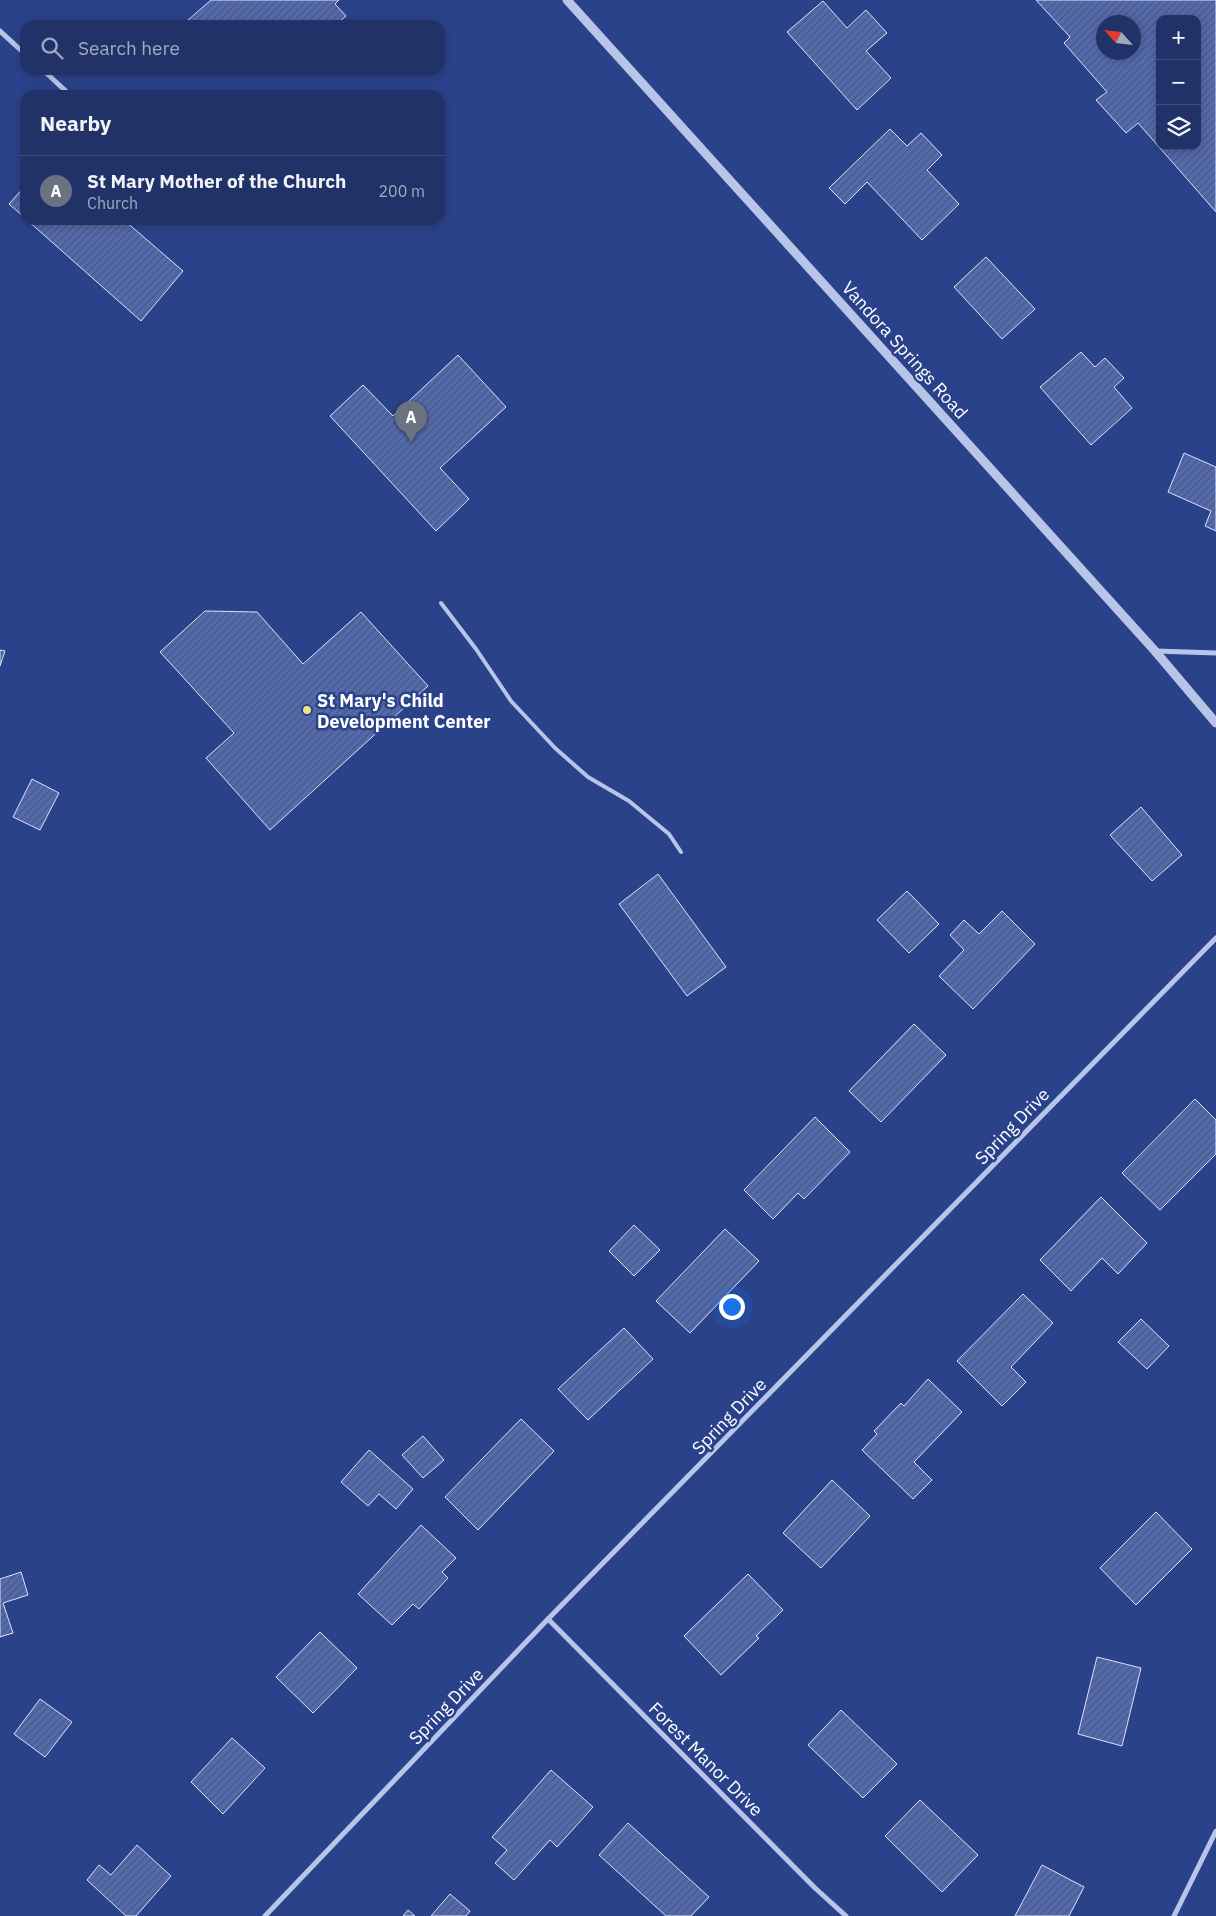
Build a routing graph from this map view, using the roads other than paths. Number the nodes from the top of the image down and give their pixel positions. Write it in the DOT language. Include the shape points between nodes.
graph roads {
  1 [pos="566,0"];
  2 [pos="0,30"];
  3 [pos="20,49"];
  4 [pos="48,75"];
  5 [pos="65,90"];
  6 [pos="441,603"];
  7 [pos="1155,651"];
  8 [pos="1216,653"];
  9 [pos="1216,724"];
  10 [pos="681,852"];
  11 [pos="1216,938"];
  12 [pos="548,1619"];
  13 [pos="1216,1831"];
  14 [pos="265,1916"];
  15 [pos="846,1916"];
  16 [pos="1174,1916"];
  1 -- 7 [label="street, Vandora Springs Road"];
  2 -- 3 [label="street"];
  4 -- 5 [label="street"];
  6 -- 10 [label="lane" via="511,701 555,748 588,777 629,801 669,834"];
  7 -- 8 [label="street"];
  7 -- 9 [label="street, Vandora Springs Road"];
  11 -- 12 [label="street, Spring Drive"];
  12 -- 14 [label="street, Spring Drive"];
  12 -- 15 [label="street, Forest Manor Drive"];
  13 -- 16 [label="street"];
}
